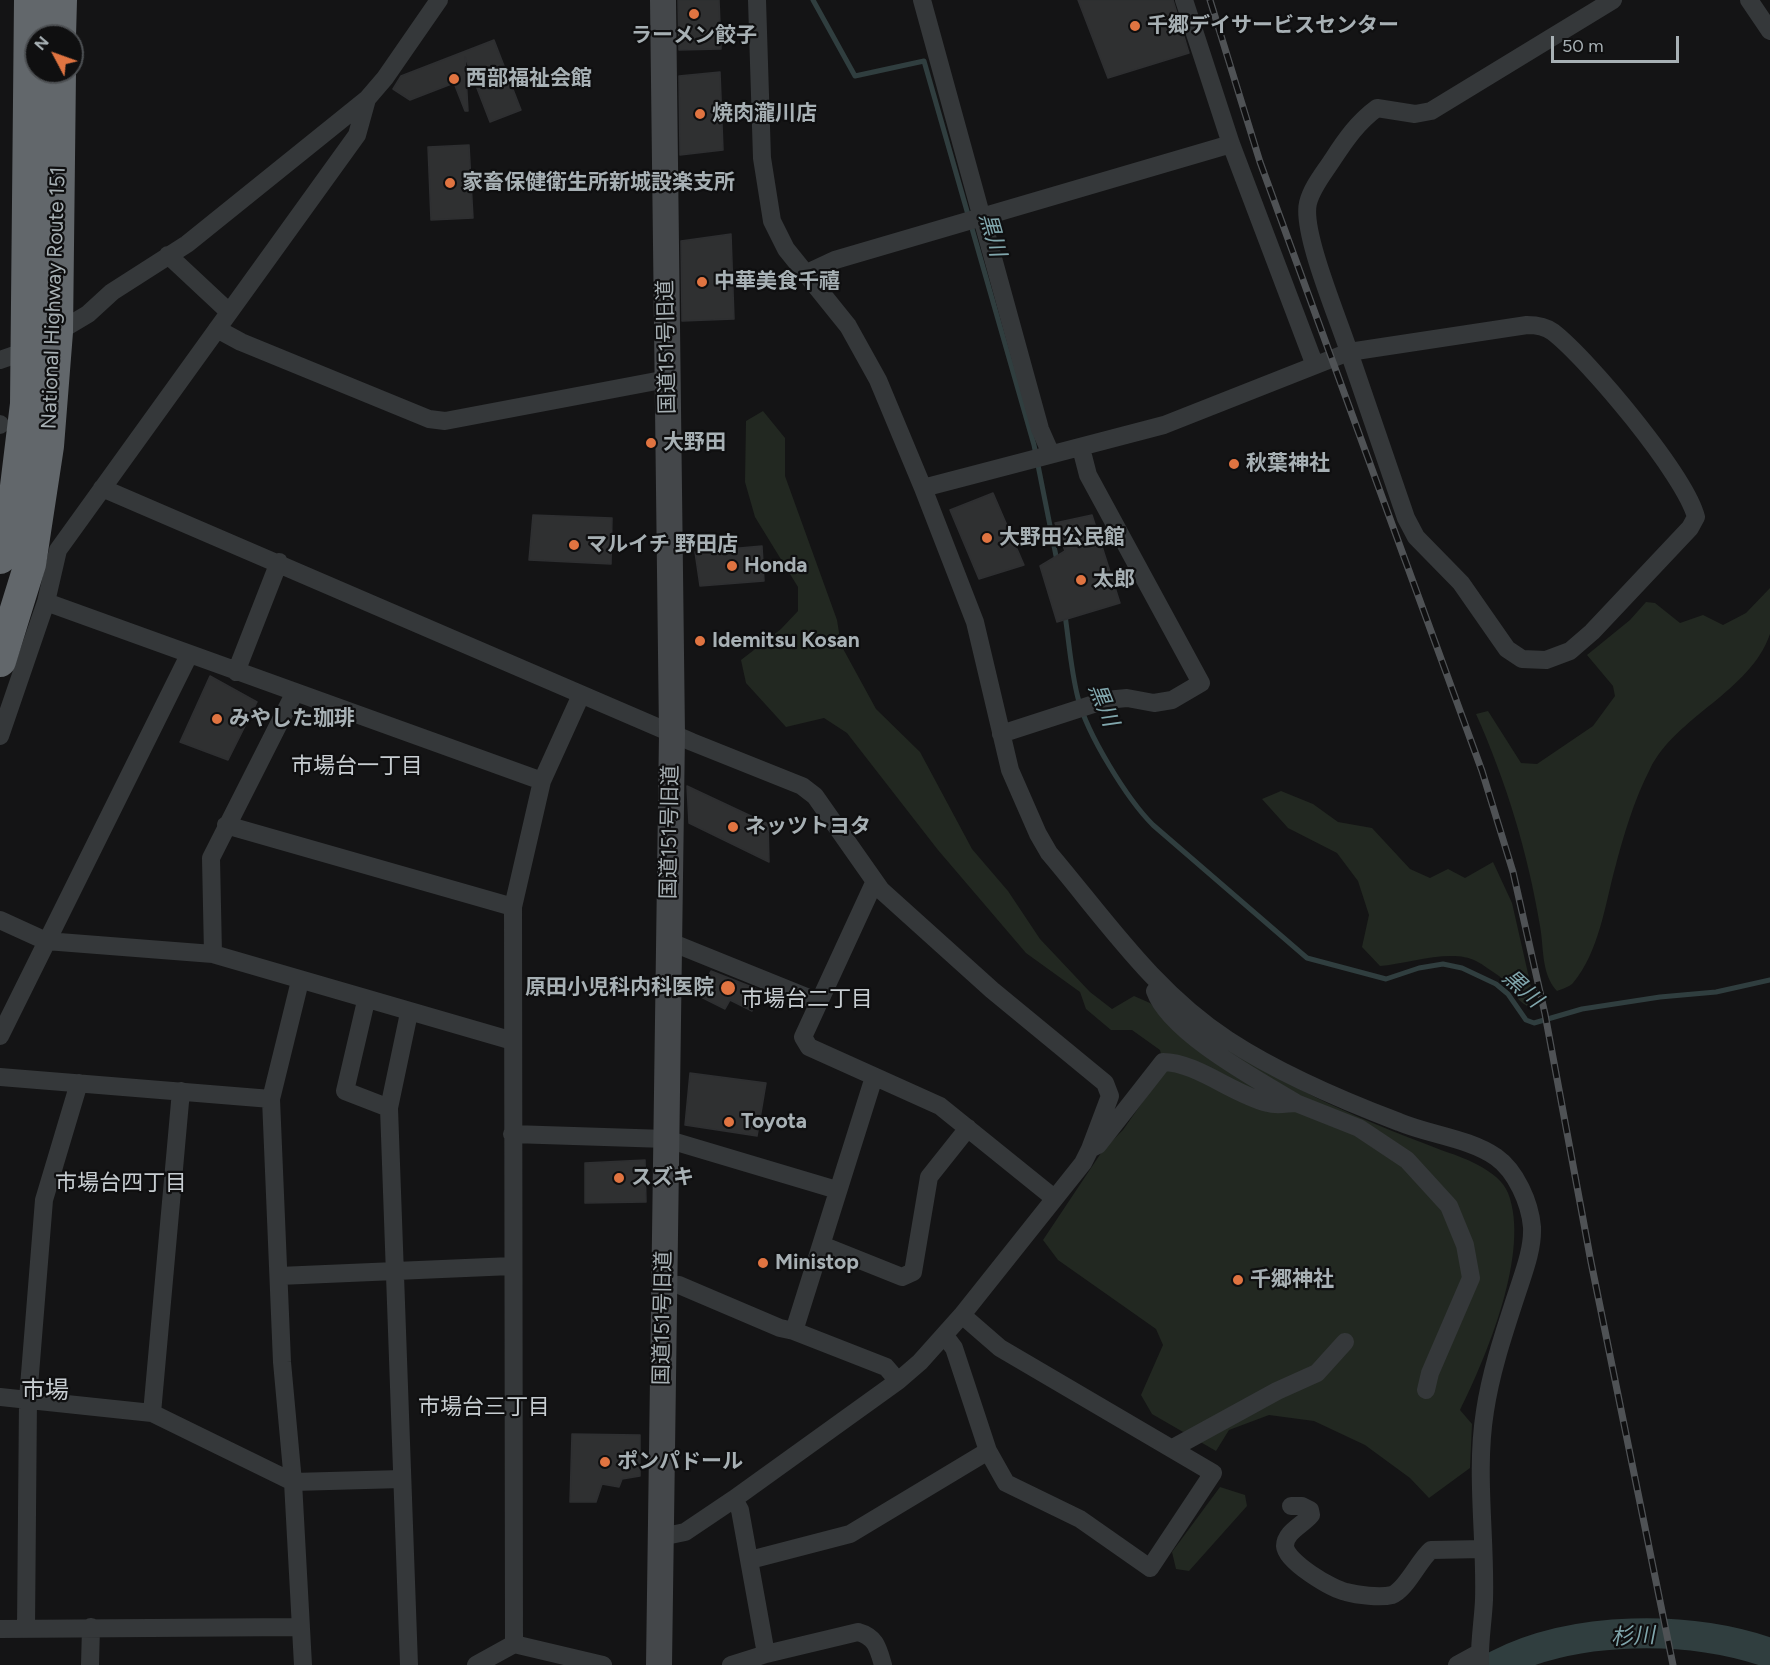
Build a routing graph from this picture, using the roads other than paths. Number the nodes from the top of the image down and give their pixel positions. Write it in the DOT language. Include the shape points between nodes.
graph roads {
  1 [pos="30,0"];
  2 [pos="61,0"];
  3 [pos="439,0"];
  4 [pos="663,0"];
  5 [pos="757,0"];
  6 [pos="922,0"];
  7 [pos="1184,0"];
  8 [pos="1613,0"];
  9 [pos="1749,0"];
  10 [pos="60,24"];
  11 [pos="1770,31"];
  12 [pos="60,84"];
  13 [pos="367,99"];
  14 [pos="1231,144"];
  15 [pos="982,217"];
  16 [pos="168,255"];
  17 [pos="805,274"];
  18 [pos="230,312"];
  19 [pos="217,329"];
  20 [pos="57,332"];
  21 [pos="1350,352"];
  22 [pos="13,355"];
  23 [pos="1314,363"];
  24 [pos="668,379"];
  25 [pos="1081,448"];
  26 [pos="1050,454"];
  27 [pos="102,488"];
  28 [pos="923,488"];
  29 [pos="0,558"];
  30 [pos="279,562"];
  31 [pos="46,602"];
  32 [pos="189,654"];
  33 [pos="0,661"];
  34 [pos="236,672"];
  35 [pos="295,692"];
  36 [pos="581,695"];
  37 [pos="672,734"];
  38 [pos="1001,734"];
  39 [pos="0,736"];
  40 [pos="542,781"];
  41 [pos="226,825"];
  42 [pos="874,883"];
  43 [pos="513,907"];
  44 [pos="0,920"];
  45 [pos="45,941"];
  46 [pos="668,945"];
  47 [pos="213,954"];
  48 [pos="300,981"];
  49 [pos="1158,985"];
  50 [pos="366,1000"];
  51 [pos="819,1002"];
  52 [pos="409,1013"];
  53 [pos="0,1036"];
  54 [pos="513,1041"];
  55 [pos="0,1077"];
  56 [pos="874,1077"];
  57 [pos="80,1083"];
  58 [pos="181,1091"];
  59 [pos="271,1100"];
  60 [pos="1296,1103"];
  61 [pos="389,1108"];
  62 [pos="968,1128"];
  63 [pos="512,1134"];
  64 [pos="666,1139"];
  65 [pos="1090,1149"];
  66 [pos="837,1190"];
  67 [pos="1054,1198"];
  68 [pos="822,1245"];
  69 [pos="512,1266"];
  70 [pos="394,1271"];
  71 [pos="279,1276"];
  72 [pos="664,1284"];
  73 [pos="962,1315"];
  74 [pos="794,1331"];
  75 [pos="945,1336"];
  76 [pos="1345,1342"];
  77 [pos="898,1381"];
  78 [pos="1426,1390"];
  79 [pos="0,1397"];
  80 [pos="28,1399"];
  81 [pos="152,1413"];
  82 [pos="1173,1448"];
  83 [pos="988,1451"];
  84 [pos="402,1479"];
  85 [pos="293,1482"];
  86 [pos="734,1499"];
  87 [pos="1290,1506"];
  88 [pos="661,1537"];
  89 [pos="1483,1549"];
  90 [pos="750,1560"];
  91 [pos="301,1626"];
  92 [pos="91,1627"];
  93 [pos="26,1628"];
  94 [pos="0,1629"];
  95 [pos="514,1644"];
  96 [pos="766,1654"];
  97 [pos="1480,1660"];
  98 [pos="90,1665"];
  99 [pos="303,1665"];
  100 [pos="409,1665"];
  101 [pos="476,1665"];
  102 [pos="603,1665"];
  103 [pos="659,1665"];
  104 [pos="731,1665"];
  105 [pos="883,1665"];
  106 [pos="1457,1665"];
  1 -- 22 [label="highway, National Highway Route 151"];
  2 -- 10 [label="highway"];
  3 -- 13 [label="street"];
  4 -- 24 [label="street, 国道151号旧道"];
  5 -- 17 [label="street" via="762,158 772,221"];
  6 -- 15 [label="street"];
  7 -- 14 [label="street"];
  8 -- 21 [label="street" via="1431,111 1415,114 1377,108 1350,134 1308,203 1307,227"];
  9 -- 11 [label="street"];
  12 -- 20 [label="highway, National Highway Route 151"];
  13 -- 16 [label="street" via="187,244"];
  13 -- 18 [label="street" via="357,135"];
  14 -- 15 [label="street"];
  14 -- 23 [label="street"];
  15 -- 17 [label="street" via="835,260"];
  15 -- 26 [label="street"];
  16 -- 18 [label="street"];
  16 -- 20 [label="street"];
  17 -- 28 [label="street" via="848,326 878,380"];
  18 -- 19 [label="street"];
  19 -- 24 [label="street" via="429,419 445,421"];
  19 -- 27 [label="street"];
  20 -- 22 [label="street"];
  20 -- 33 [label="highway, National Highway Route 151" via="48,446 30,564"];
  21 -- 21 [label="street" via="1406,518 1416,537 1461,583 1507,649 1522,659 1546,660 1570,651 1661,560 1696,517 1692,502 1642,432 1585,361 1552,331 1527,325"];
  21 -- 23 [label="street"];
  22 -- 29 [label="highway, National Highway Route 151" via="22,447 14,504"];
  23 -- 25 [label="street" via="1164,425"];
  24 -- 37 [label="street, 国道151号旧道"];
  25 -- 26 [label="street"];
  25 -- 38 [label="street" via="1088,475 1201,683 1172,700 1107,700"];
  26 -- 28 [label="street"];
  27 -- 30 [label="street"];
  27 -- 31 [label="street" via="58,550"];
  28 -- 38 [label="street" via="975,622"];
  30 -- 34 [label="street"];
  30 -- 36 [label="street"];
  31 -- 32 [label="street"];
  31 -- 39 [label="street"];
  32 -- 34 [label="street"];
  32 -- 45 [label="street"];
  34 -- 35 [label="street"];
  35 -- 40 [label="street"];
  35 -- 41 [label="street"];
  36 -- 37 [label="street"];
  36 -- 40 [label="street"];
  37 -- 42 [label="street" via="802,786 815,796"];
  37 -- 46 [label="street, 国道151号旧道"];
  38 -- 49 [label="street" via="1016,786 1049,853"];
  40 -- 43 [label="street"];
  41 -- 43 [label="street"];
  41 -- 47 [label="street" via="211,858"];
  42 -- 51 [label="street"];
  42 -- 65 [label="street" via="992,990 1105,1083 1110,1096"];
  43 -- 54 [label="street"];
  44 -- 45 [label="street"];
  45 -- 47 [label="street"];
  45 -- 53 [label="street"];
  46 -- 51 [label="street" via="678,945"];
  46 -- 64 [label="street, 国道151号旧道"];
  47 -- 48 [label="street"];
  48 -- 50 [label="street"];
  48 -- 59 [label="street"];
  49 -- 60 [label="street" via="1154,990 1157,997 1197,1040"];
  49 -- 89 [label="street" via="1229,1041 1285,1071 1401,1123 1476,1146 1510,1171 1526,1200 1532,1228 1529,1256 1496,1359 1485,1410"];
  50 -- 52 [label="street"];
  50 -- 61 [label="street" via="345,1090"];
  51 -- 56 [label="street" via="803,1037 809,1047"];
  52 -- 54 [label="street"];
  52 -- 61 [label="street"];
  54 -- 63 [label="street"];
  55 -- 57 [label="street"];
  56 -- 62 [label="street" via="940,1106"];
  56 -- 66 [label="street"];
  57 -- 58 [label="street"];
  57 -- 80 [label="street" via="44,1200"];
  58 -- 59 [label="street"];
  58 -- 81 [label="street"];
  59 -- 71 [label="street"];
  60 -- 65 [label="street" via="1270,1104 1240,1094 1176,1062 1163,1062 1098,1146"];
  60 -- 78 [label="street" via="1359,1128 1388,1147 1407,1160 1449,1206 1465,1245 1471,1278"];
  61 -- 70 [label="street"];
  62 -- 67 [label="street"];
  62 -- 68 [label="street" via="929,1177 913,1272 902,1277"];
  63 -- 64 [label="street"];
  63 -- 69 [label="street"];
  64 -- 66 [label="street"];
  64 -- 72 [label="street, 国道151号旧道"];
  65 -- 67 [label="street"];
  66 -- 68 [label="street"];
  67 -- 73 [label="street"];
  68 -- 74 [label="street"];
  69 -- 70 [label="street"];
  69 -- 95 [label="street"];
  70 -- 71 [label="street"];
  70 -- 84 [label="street"];
  71 -- 85 [label="street"];
  72 -- 74 [label="street" via="679,1285"];
  72 -- 88 [label="street, 国道151号旧道"];
  73 -- 75 [label="street"];
  73 -- 82 [label="street" via="1000,1348"];
  74 -- 77 [label="street" via="886,1367"];
  75 -- 77 [label="street"];
  75 -- 83 [label="street" via="954,1348"];
  76 -- 82 [label="street" via="1317,1373"];
  77 -- 86 [label="street"];
  79 -- 80 [label="street"];
  80 -- 81 [label="street"];
  80 -- 93 [label="street"];
  81 -- 85 [label="street"];
  82 -- 83 [label="street" via="1213,1473 1150,1568 1080,1519 1006,1484"];
  83 -- 90 [label="street" via="850,1534"];
  84 -- 85 [label="street"];
  84 -- 100 [label="street"];
  85 -- 91 [label="street"];
  86 -- 88 [label="street" via="685,1532"];
  86 -- 90 [label="street" via="740,1510"];
  87 -- 89 [label="street" via="1302,1506 1311,1515 1287,1537 1288,1554 1332,1587 1347,1593 1391,1595 1400,1590 1431,1550"];
  88 -- 103 [label="street, 国道151号旧道"];
  89 -- 97 [label="street"];
  90 -- 96 [label="street"];
  91 -- 92 [label="street"];
  91 -- 99 [label="street"];
  92 -- 93 [label="street"];
  92 -- 98 [label="street"];
  93 -- 94 [label="street"];
  95 -- 101 [label="street"];
  95 -- 102 [label="street"];
  96 -- 104 [label="street"];
  96 -- 105 [label="street" via="858,1632 876,1642"];
  97 -- 106 [label="street"];
}
